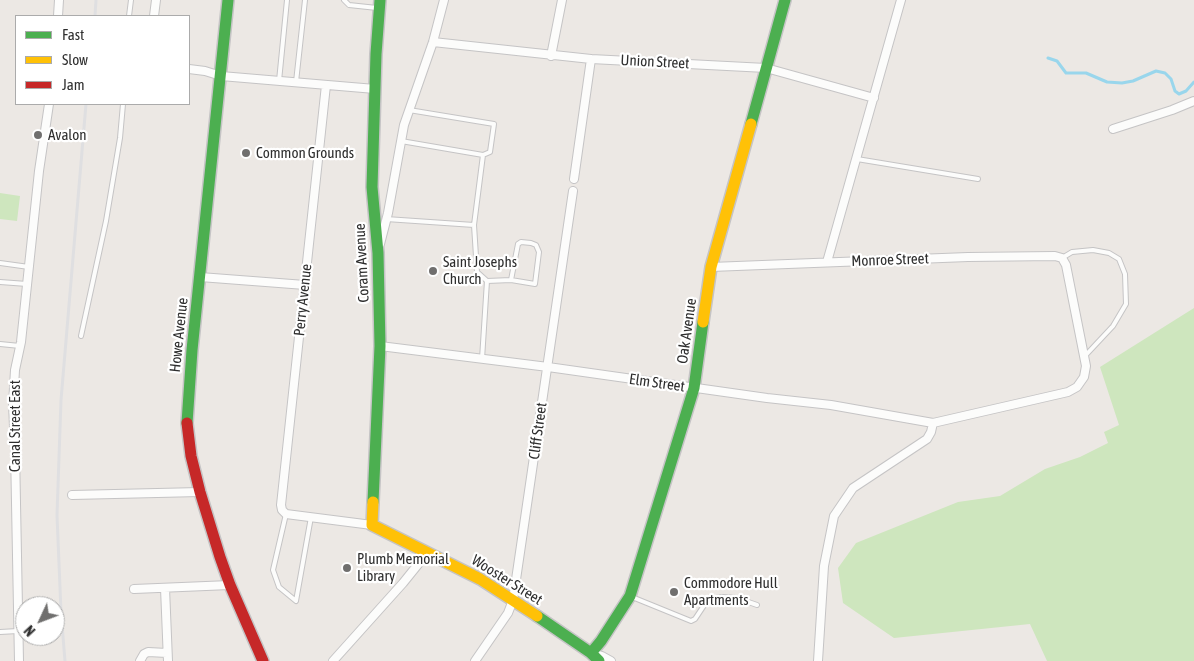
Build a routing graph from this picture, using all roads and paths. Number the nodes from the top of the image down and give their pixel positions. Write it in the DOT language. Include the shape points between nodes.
graph roads {
  1 [pos="60,0"];
  2 [pos="130,0"];
  3 [pos="156,0"];
  4 [pos="228,0"];
  5 [pos="287,0"];
  6 [pos="305,0"];
  7 [pos="344,0"];
  8 [pos="444,0"];
  9 [pos="562,0"];
  10 [pos="785,0"];
  11 [pos="901,0"];
  12 [pos="380,4"];
  13 [pos="58,15"];
  14 [pos="129,15"];
  15 [pos="154,15"];
  16 [pos="433,42"];
  17 [pos="551,56"];
  18 [pos="591,59"];
  19 [pos="766,68"];
  20 [pos="190,69"];
  21 [pos="221,76"];
  22 [pos="279,81"];
  23 [pos="296,82"];
  24 [pos="326,85"];
  25 [pos="375,88"];
  26 [pos="874,98"];
  27 [pos="1194,101"];
  28 [pos="49,105"];
  29 [pos="122,105"];
  30 [pos="409,110"];
  31 [pos="1113,129"];
  32 [pos="401,141"];
  33 [pos="483,155"];
  34 [pos="857,159"];
  35 [pos="574,179"];
  36 [pos="978,179"];
  37 [pos="573,191"];
  38 [pos="386,219"];
  39 [pos="474,225"];
  40 [pos="378,253"];
  41 [pos="827,262"];
  42 [pos="1064,262"];
  43 [pos="0,263"];
  44 [pos="29,267"];
  45 [pos="711,267"];
  46 [pos="200,277"];
  47 [pos="511,280"];
  48 [pos="487,281"];
  49 [pos="0,282"];
  50 [pos="27,284"];
  51 [pos="305,286"];
  52 [pos="81,336"];
  53 [pos="0,344"];
  54 [pos="20,346"];
  55 [pos="380,346"];
  56 [pos="1084,357"];
  57 [pos="482,359"];
  58 [pos="548,367"];
  59 [pos="694,388"];
  60 [pos="933,423"];
  61 [pos="200,492"];
  62 [pos="72,495"];
  63 [pos="286,514"];
  64 [pos="312,517"];
  65 [pos="372,525"];
  66 [pos="428,552"];
  67 [pos="230,584"];
  68 [pos="165,588"];
  69 [pos="134,589"];
  70 [pos="17,596"];
  71 [pos="630,596"];
  72 [pos="514,600"];
  73 [pos="757,605"];
  74 [pos="15,631"];
  75 [pos="0,632"];
  76 [pos="18,646"];
  77 [pos="167,657"];
  78 [pos="595,657"];
  79 [pos="19,661"];
  80 [pos="140,661"];
  81 [pos="263,661"];
  82 [pos="333,661"];
  83 [pos="475,661"];
  84 [pos="611,661"];
  85 [pos="818,661"];
  1 -- 13 [label="street"];
  2 -- 14 [label="lane"];
  3 -- 15 [label="street"];
  4 -- 21 [label="main road, Howe Avenue"];
  5 -- 22 [label="lane"];
  6 -- 23 [label="lane"];
  7 -- 12 [label="lane" via="349,5"];
  8 -- 16 [label="street"];
  9 -- 17 [label="street"];
  10 -- 19 [label="main road, Oak Avenue"];
  11 -- 26 [label="street"];
  12 -- 25 [label="main road, Coram Avenue"];
  16 -- 17 [label="street, Union Street"];
  16 -- 30 [label="street"];
  17 -- 18 [label="street, Union Street"];
  18 -- 19 [label="street, Union Street"];
  18 -- 35 [label="street"];
  19 -- 26 [label="street, Union Street"];
  19 -- 45 [label="main road, Oak Avenue"];
  20 -- 21 [label="street"];
  21 -- 22 [label="street"];
  21 -- 46 [label="main road, Howe Avenue"];
  22 -- 23 [label="street"];
  23 -- 24 [label="street"];
  24 -- 25 [label="street"];
  24 -- 51 [label="street, Perry Avenue"];
  25 -- 40 [label="main road, Coram Avenue" via="372,187"];
  26 -- 34 [label="street"];
  27 -- 31 [label="street"];
  28 -- 44 [label="street, Canal Street East" via="38,171"];
  29 -- 52 [label="lane" via="120,138 106,221"];
  30 -- 32 [label="street"];
  30 -- 33 [label="lane" via="494,124 490,152"];
  32 -- 33 [label="lane"];
  32 -- 38 [label="street"];
  33 -- 39 [label="lane"];
  34 -- 36 [label="lane"];
  34 -- 41 [label="street"];
  37 -- 58 [label="street, Cliff Street"];
  38 -- 39 [label="lane"];
  38 -- 40 [label="street"];
  39 -- 48 [label="lane" via="477,272"];
  40 -- 55 [label="main road, Coram Avenue"];
  41 -- 42 [label="street, Monroe Street" via="1055,256"];
  41 -- 45 [label="street, Monroe Street"];
  42 -- 56 [label="street"];
  42 -- 56 [label="lane" via="1072,252 1093,250 1109,253 1119,259 1126,274 1126,304 1113,326"];
  43 -- 44 [label="lane"];
  44 -- 50 [label="street, Canal Street East"];
  45 -- 59 [label="main road, Oak Avenue"];
  46 -- 51 [label="street"];
  46 -- 61 [label="main road, Howe Avenue" via="187,424"];
  47 -- 47 [label="lane" via="535,284 540,252 536,245 518,244"];
  47 -- 48 [label="lane"];
  48 -- 57 [label="lane"];
  49 -- 50 [label="lane"];
  50 -- 54 [label="street, Canal Street East"];
  51 -- 63 [label="street, Perry Avenue" via="281,506"];
  53 -- 54 [label="lane"];
  54 -- 70 [label="street, Canal Street East" via="13,404"];
  55 -- 57 [label="street, Elm Street"];
  55 -- 65 [label="main road, Coram Avenue"];
  56 -- 60 [label="street" via="1084,377 1077,387 1068,392"];
  57 -- 58 [label="street, Elm Street"];
  58 -- 59 [label="street, Elm Street"];
  58 -- 72 [label="street, Cliff Street"];
  59 -- 60 [label="street, Elm Street" via="831,405"];
  59 -- 71 [label="main road, Oak Avenue"];
  60 -- 85 [label="street" via="927,439 853,488 834,516 824,566"];
  61 -- 62 [label="street"];
  61 -- 67 [label="main road, Howe Avenue"];
  63 -- 64 [label="street, Wooster Street"];
  63 -- 64 [label="lane" via="273,570 279,587 296,601"];
  64 -- 65 [label="street, Wooster Street"];
  65 -- 66 [label="main road, Wooster Street"];
  66 -- 72 [label="main road, Wooster Street"];
  66 -- 82 [label="street"];
  67 -- 68 [label="street"];
  67 -- 81 [label="main road, Howe Avenue"];
  68 -- 69 [label="street"];
  68 -- 77 [label="street"];
  71 -- 73 [label="lane" via="691,621 708,601 716,598 737,598"];
  71 -- 78 [label="main road, Oak Avenue" via="601,641"];
  72 -- 78 [label="main road, Wooster Street"];
  72 -- 83 [label="street, Cliff Street"];
  74 -- 75 [label="lane"];
  76 -- 79 [label="street, Canal Street East"];
  77 -- 80 [label="street" via="148,652"];
  78 -- 84 [label="street, Wooster Street" via="602,656"];
}
